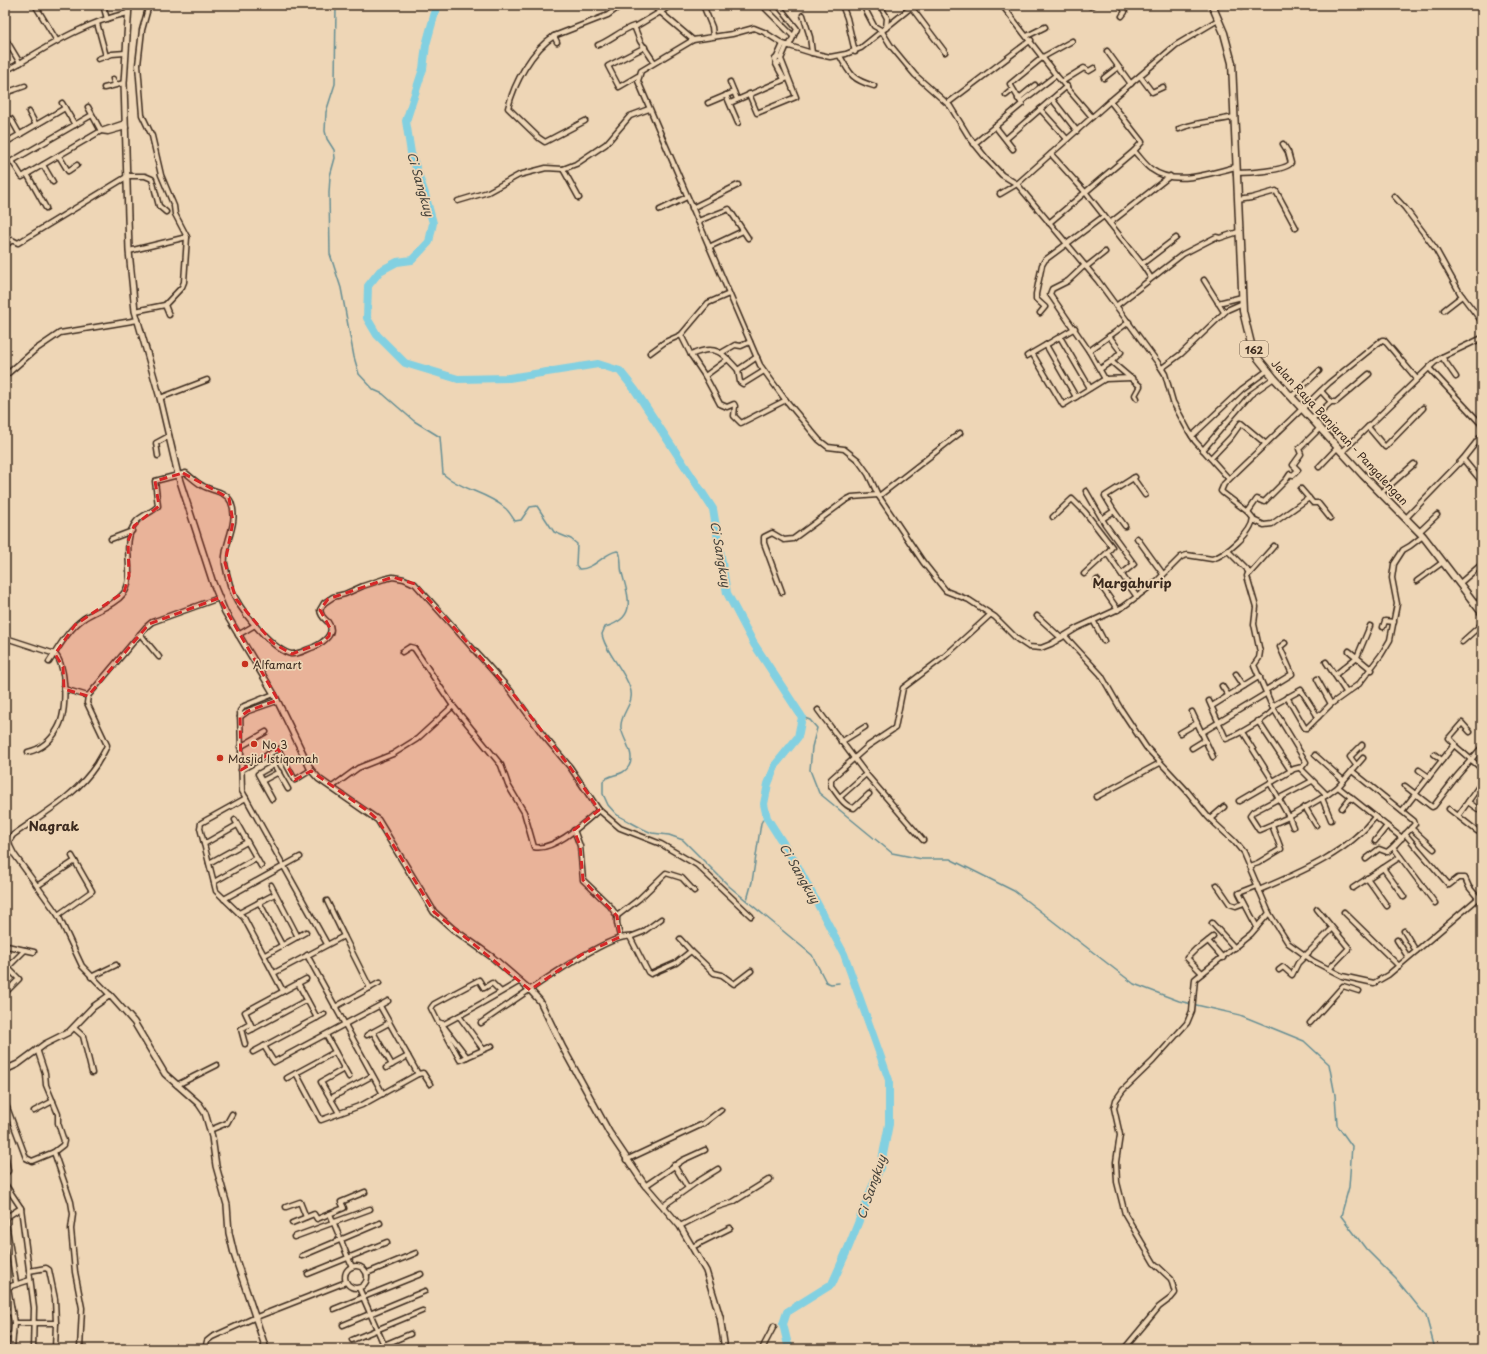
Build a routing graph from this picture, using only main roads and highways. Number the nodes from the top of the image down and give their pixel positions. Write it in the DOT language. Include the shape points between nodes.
graph roads {
  1 [pos="1212,5"];
  2 [pos="1482,613"];
  1 -- 2 [label="main road, Jalan Raya Banjaran - Pangalengan / 162" via="1231,56 1238,232 1245,320 1251,344 1274,378 1421,534"];
}
